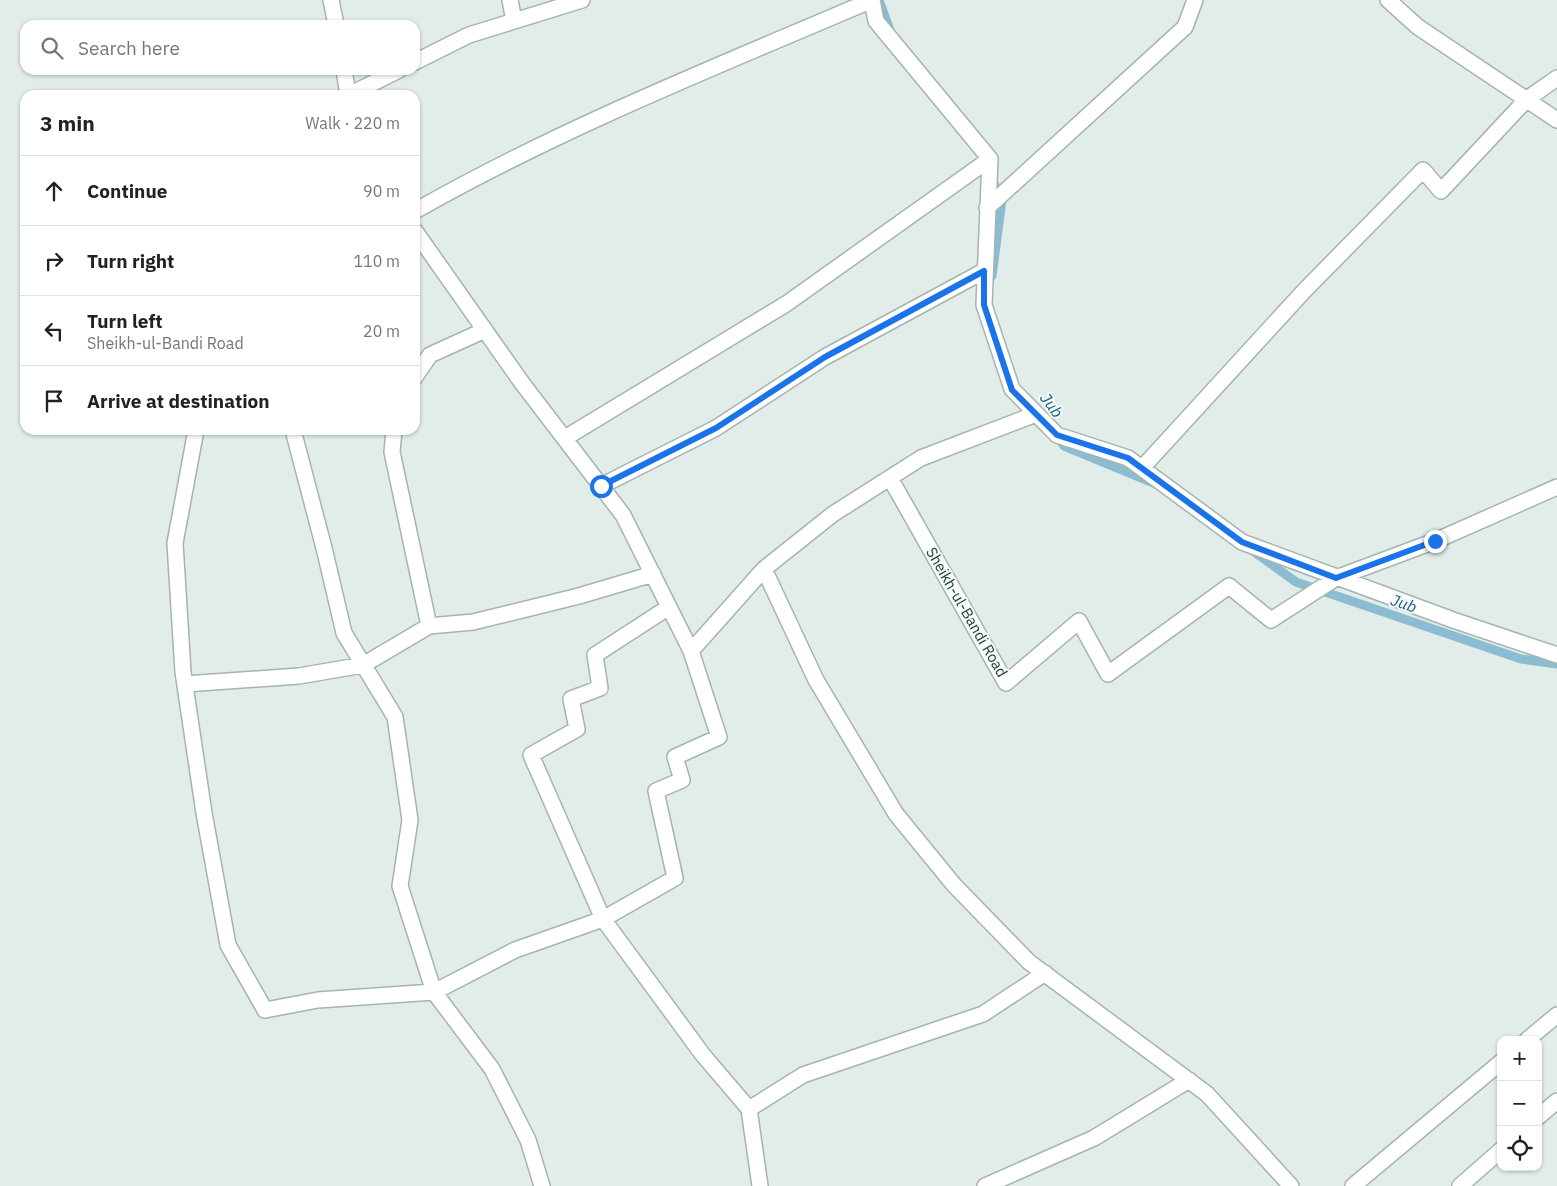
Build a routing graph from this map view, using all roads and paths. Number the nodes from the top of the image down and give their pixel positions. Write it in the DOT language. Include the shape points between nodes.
graph roads {
  1 [pos="331,0"];
  2 [pos="510,0"];
  3 [pos="582,0"];
  4 [pos="872,0"];
  5 [pos="1195,0"];
  6 [pos="1388,0"];
  7 [pos="335,20"];
  8 [pos="514,21"];
  9 [pos="420,59"];
  10 [pos="345,75"];
  11 [pos="389,75"];
  12 [pos="1557,78"];
  13 [pos="348,90"];
  14 [pos="359,90"];
  15 [pos="1527,99"];
  16 [pos="1557,120"];
  17 [pos="990,160"];
  18 [pos="420,208"];
  19 [pos="987,208"];
  20 [pos="420,239"];
  21 [pos="984,271"];
  22 [pos="485,330"];
  23 [pos="420,370"];
  24 [pos="1036,414"];
  25 [pos="195,435"];
  26 [pos="294,435"];
  27 [pos="394,435"];
  28 [pos="565,438"];
  29 [pos="1142,468"];
  30 [pos="890,478"];
  31 [pos="601,486"];
  32 [pos="1557,487"];
  33 [pos="764,570"];
  34 [pos="653,574"];
  35 [pos="1335,578"];
  36 [pos="669,607"];
  37 [pos="429,626"];
  38 [pos="691,650"];
  39 [pos="1557,655"];
  40 [pos="363,664"];
  41 [pos="185,684"];
  42 [pos="603,919"];
  43 [pos="1045,973"];
  44 [pos="434,992"];
  45 [pos="1557,1015"];
  46 [pos="1532,1036"];
  47 [pos="1497,1065"];
  48 [pos="1189,1080"];
  49 [pos="1557,1101"];
  50 [pos="749,1109"];
  51 [pos="1542,1114"];
  52 [pos="1497,1154"];
  53 [pos="542,1186"];
  54 [pos="760,1186"];
  55 [pos="985,1186"];
  56 [pos="1290,1186"];
  57 [pos="1353,1186"];
  58 [pos="1460,1186"];
  1 -- 7 [label="street"];
  2 -- 8 [label="street"];
  3 -- 8 [label="street"];
  4 -- 17 [label="street" via="876,21"];
  4 -- 18 [label="street" via="554,138"];
  5 -- 19 [label="street" via="1185,27"];
  6 -- 15 [label="street" via="1418,27"];
  8 -- 9 [label="street" via="469,34"];
  10 -- 13 [label="street"];
  11 -- 14 [label="street"];
  12 -- 15 [label="street"];
  15 -- 16 [label="street"];
  15 -- 29 [label="street" via="1441,191 1423,170 1304,291"];
  17 -- 19 [label="street"];
  17 -- 28 [label="street" via="786,304"];
  19 -- 21 [label="street"];
  20 -- 22 [label="street"];
  21 -- 24 [label="street" via="984,305 1012,390"];
  21 -- 31 [label="street" via="825,357 716,428"];
  22 -- 23 [label="street" via="430,355"];
  22 -- 28 [label="street"];
  24 -- 29 [label="street" via="1057,435 1128,458"];
  24 -- 30 [label="street" via="921,458"];
  25 -- 41 [label="street" via="175,543"];
  26 -- 40 [label="street" via="344,633"];
  27 -- 37 [label="street" via="392,452"];
  28 -- 31 [label="street"];
  29 -- 35 [label="street" via="1242,542"];
  30 -- 33 [label="street" via="833,514"];
  30 -- 35 [label="street, Sheikh-ul-Bandi Road" via="1006,683 1079,621 1108,674 1229,586 1271,620"];
  31 -- 34 [label="street" via="623,515"];
  32 -- 35 [label="street, Sheikh-ul-Bandi Road" via="1435,541"];
  33 -- 38 [label="street"];
  33 -- 43 [label="street" via="816,680 896,814 954,885 1029,962"];
  34 -- 36 [label="street"];
  34 -- 37 [label="street" via="473,622"];
  35 -- 39 [label="street"];
  36 -- 38 [label="street"];
  36 -- 42 [label="street" via="595,655 600,688 571,699 577,729 531,755"];
  37 -- 40 [label="street"];
  38 -- 42 [label="street" via="719,737 675,757 682,780 656,791 675,878"];
  40 -- 41 [label="street" via="299,676"];
  40 -- 44 [label="street" via="395,717 410,820 400,886"];
  41 -- 44 [label="street" via="228,945 264,1010 318,1000"];
  42 -- 44 [label="street" via="515,950"];
  42 -- 50 [label="street" via="703,1055"];
  43 -- 48 [label="street"];
  43 -- 50 [label="street" via="983,1014 803,1076"];
  44 -- 53 [label="street" via="492,1070 528,1140"];
  45 -- 46 [label="street"];
  47 -- 57 [label="street"];
  48 -- 55 [label="street" via="1094,1138"];
  48 -- 56 [label="street" via="1207,1094"];
  49 -- 51 [label="street"];
  50 -- 54 [label="street"];
  52 -- 58 [label="street"];
}
